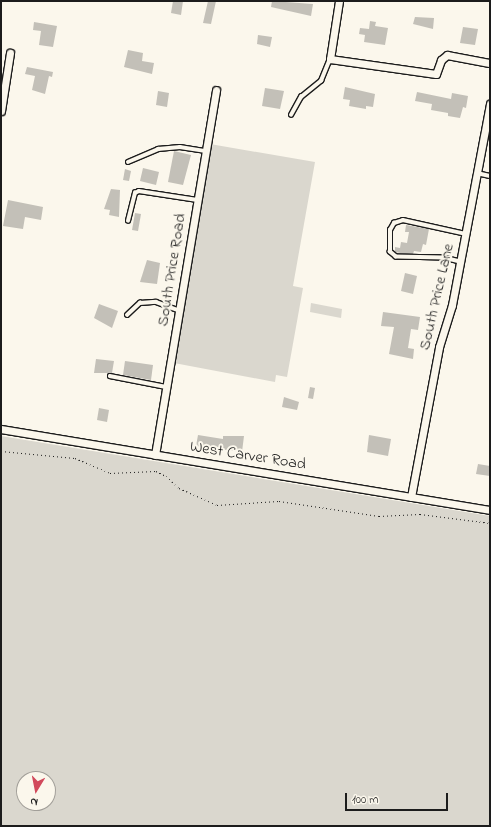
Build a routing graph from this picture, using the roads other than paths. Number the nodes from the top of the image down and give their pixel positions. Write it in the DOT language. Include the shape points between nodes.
graph roads {
  1 [pos="339,1"];
  2 [pos="10,53"];
  3 [pos="330,59"];
  4 [pos="489,63"];
  5 [pos="216,90"];
  6 [pos="490,104"];
  7 [pos="1,111"];
  8 [pos="291,115"];
  9 [pos="206,150"];
  10 [pos="128,162"];
  11 [pos="476,173"];
  12 [pos="490,176"];
  13 [pos="197,200"];
  14 [pos="128,221"];
  15 [pos="466,234"];
  16 [pos="460,262"];
  17 [pos="179,311"];
  18 [pos="127,315"];
  19 [pos="110,376"];
  20 [pos="166,387"];
  21 [pos="1,430"];
  22 [pos="155,455"];
  23 [pos="412,491"];
  24 [pos="490,510"];
  1 -- 3 [label="street"];
  2 -- 7 [label="street"];
  3 -- 4 [label="street" via="436,74 441,60 447,55"];
  3 -- 8 [label="lane" via="321,81 301,97"];
  5 -- 9 [label="street, South Price Road"];
  6 -- 11 [label="street, South Price Lane"];
  9 -- 10 [label="lane" via="180,147 158,149"];
  9 -- 13 [label="street, South Price Road"];
  11 -- 12 [label="lane"];
  11 -- 15 [label="street, South Price Lane"];
  13 -- 14 [label="lane" via="139,191 135,193"];
  13 -- 17 [label="street, South Price Road"];
  15 -- 16 [label="street, South Price Lane"];
  15 -- 16 [label="lane" via="403,220 394,223 390,230 390,252 396,257 444,258"];
  16 -- 23 [label="street, South Price Lane" via="450,313 439,347"];
  17 -- 18 [label="lane" via="169,305 150,302 140,303"];
  17 -- 20 [label="street, South Price Road"];
  19 -- 20 [label="lane"];
  20 -- 22 [label="street, South Price Road"];
  21 -- 22 [label="street, West Carver Road"];
  22 -- 23 [label="street, West Carver Road"];
  23 -- 24 [label="street, West Carver Road"];
}
